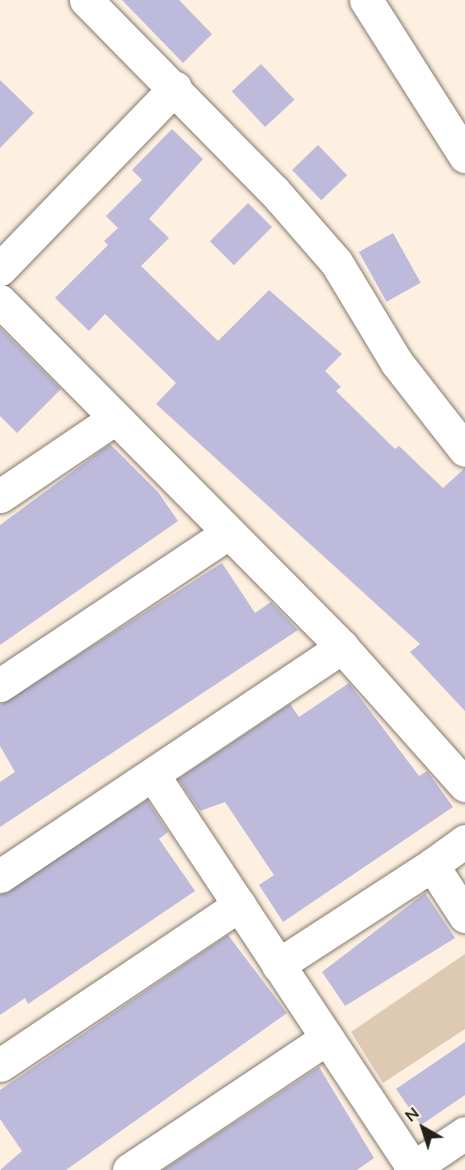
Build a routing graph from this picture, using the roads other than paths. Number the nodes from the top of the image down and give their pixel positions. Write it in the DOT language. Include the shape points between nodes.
graph roads {
  1 [pos="87,0"];
  2 [pos="366,0"];
  3 [pos="175,88"];
  4 [pos="465,156"];
  5 [pos="0,269"];
  6 [pos="0,301"];
  7 [pos="115,418"];
  8 [pos="465,450"];
  9 [pos="0,496"];
  10 [pos="229,532"];
  11 [pos="342,647"];
  12 [pos="0,685"];
  13 [pos="153,776"];
  14 [pos="465,785"];
  15 [pos="465,841"];
  16 [pos="432,865"];
  17 [pos="0,876"];
  18 [pos="238,905"];
  19 [pos="465,916"];
  20 [pos="278,965"];
  21 [pos="327,1038"];
  22 [pos="0,1065"];
  23 [pos="465,1133"];
  24 [pos="412,1169"];
  25 [pos="129,1170"];
  1 -- 3 [label="street"];
  2 -- 4 [label="street"];
  3 -- 5 [label="street"];
  3 -- 8 [label="street" via="336,262 398,363"];
  6 -- 7 [label="street"];
  7 -- 9 [label="street"];
  7 -- 10 [label="street"];
  10 -- 11 [label="street"];
  10 -- 12 [label="street"];
  11 -- 13 [label="street"];
  11 -- 14 [label="street"];
  13 -- 17 [label="street"];
  13 -- 18 [label="street"];
  15 -- 16 [label="street"];
  16 -- 19 [label="street"];
  16 -- 20 [label="street"];
  18 -- 20 [label="street"];
  18 -- 22 [label="street"];
  20 -- 21 [label="street"];
  21 -- 24 [label="street"];
  21 -- 25 [label="street"];
  23 -- 24 [label="street"];
}
